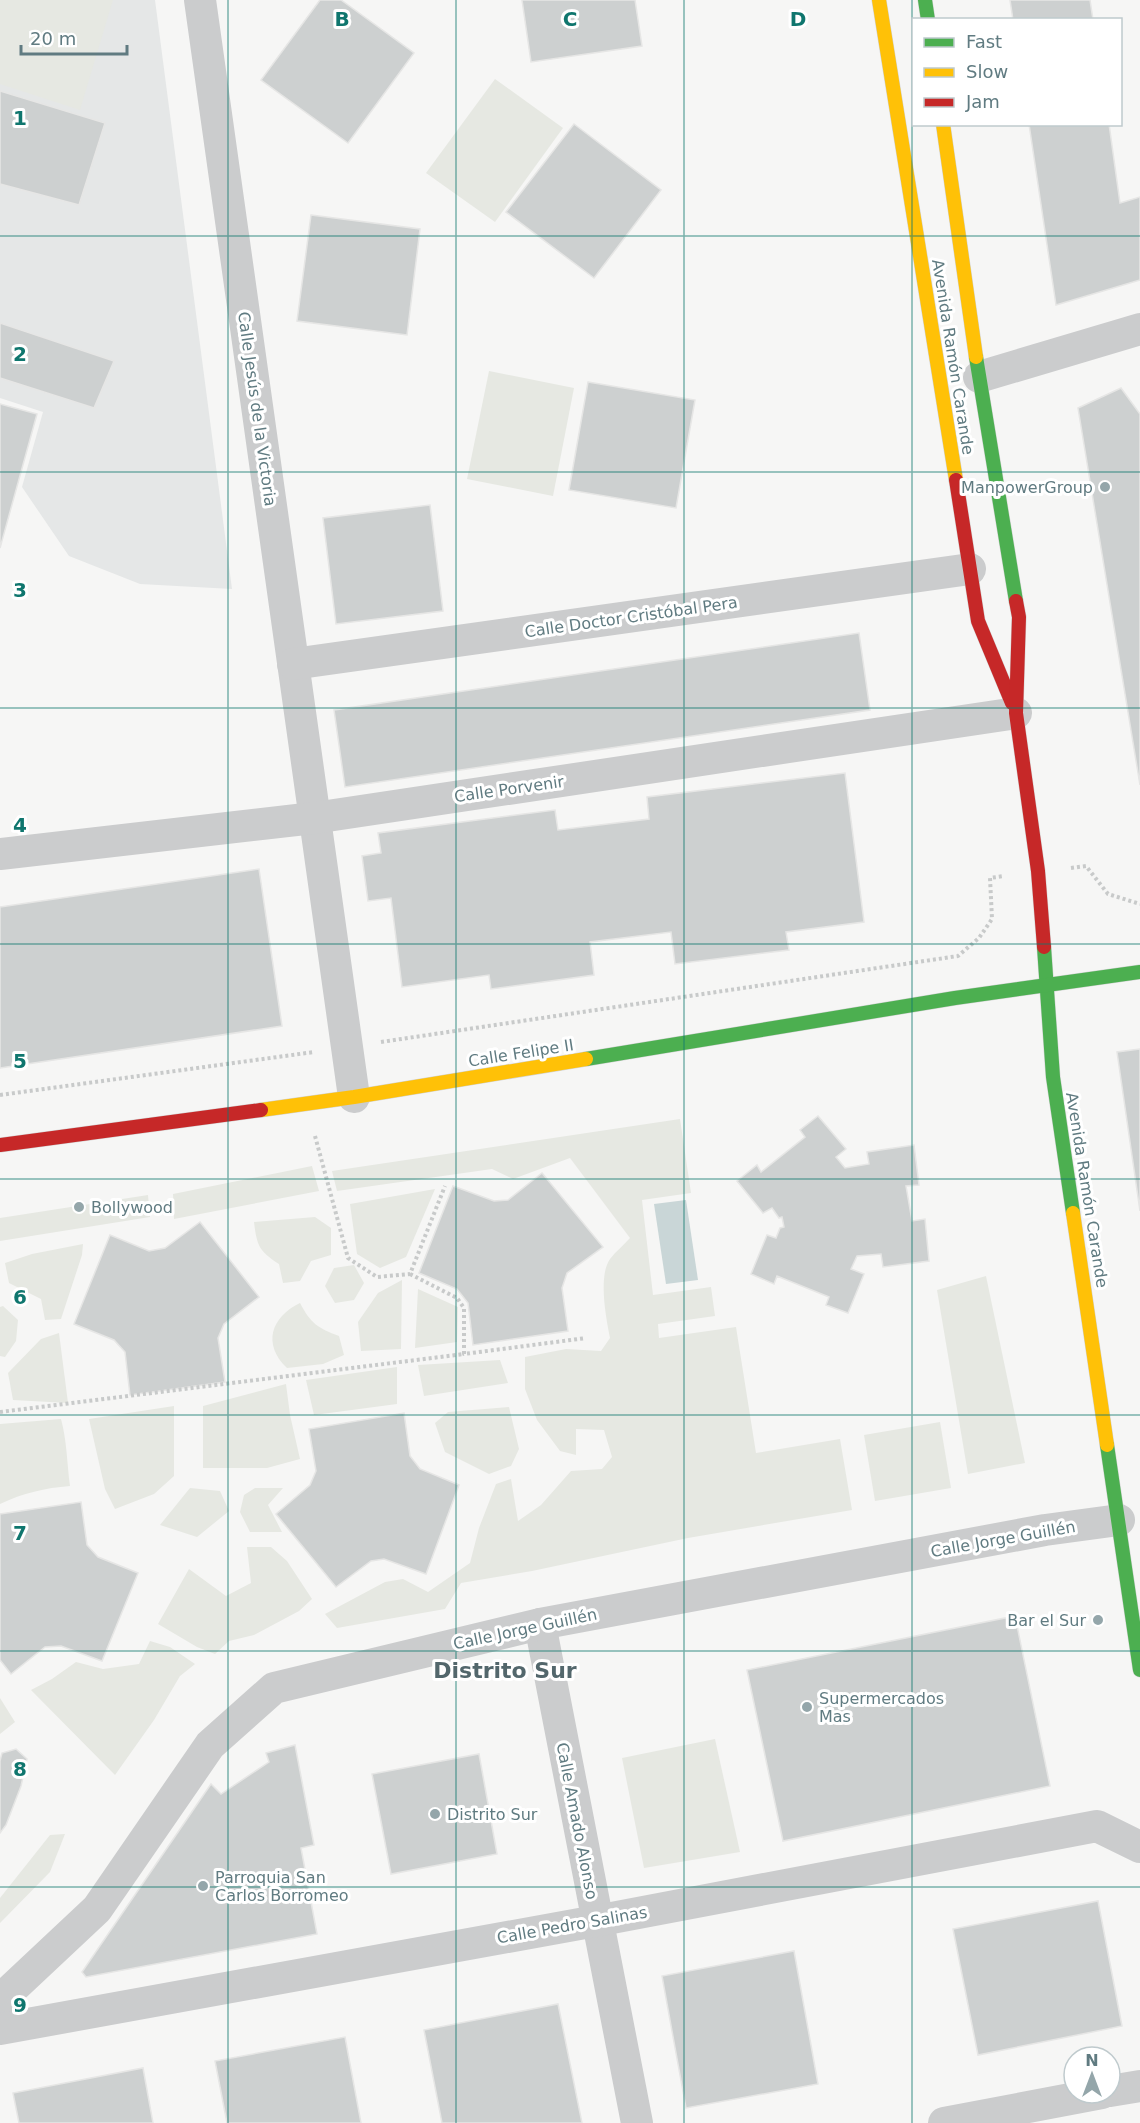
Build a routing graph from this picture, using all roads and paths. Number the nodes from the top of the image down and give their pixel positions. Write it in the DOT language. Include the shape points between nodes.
graph roads {
  1 [pos="200,0"];
  2 [pos="879,0"];
  3 [pos="925,0"];
  4 [pos="928,18"];
  5 [pos="943,126"];
  6 [pos="1140,329"];
  7 [pos="979,377"];
  8 [pos="970,569"];
  9 [pos="293,664"];
  10 [pos="1016,713"];
  11 [pos="315,818"];
  12 [pos="0,854"];
  13 [pos="1086,866"];
  14 [pos="990,878"];
  15 [pos="1140,904"];
  16 [pos="1140,972"];
  17 [pos="1046,985"];
  18 [pos="370,1044"];
  19 [pos="319,1052"];
  20 [pos="0,1095"];
  21 [pos="354,1097"];
  22 [pos="306,1103"];
  23 [pos="0,1145"];
  24 [pos="445,1186"];
  25 [pos="410,1274"];
  26 [pos="586,1338"];
  27 [pos="464,1354"];
  28 [pos="0,1412"];
  29 [pos="1119,1520"];
  30 [pos="540,1624"];
  31 [pos="1140,1670"];
  32 [pos="1140,1847"];
  33 [pos="596,1921"];
  34 [pos="0,2000"];
  35 [pos="0,2029"];
  36 [pos="1140,2086"];
  37 [pos="1122,2089"];
  38 [pos="1062,2101"];
  39 [pos="637,2123"];
  40 [pos="944,2123"];
  1 -- 9 [label="street, Calle Jesús de la Victoria"];
  2 -- 8 [label="main road, Avenida Ramón Carande"];
  3 -- 4 [label="main road"];
  5 -- 7 [label="main road, Avenida Ramón Carande"];
  6 -- 7 [label="street"];
  7 -- 10 [label="main road, Avenida Ramón Carande" via="1019,617"];
  8 -- 9 [label="street, Calle Doctor Cristóbal Pera"];
  8 -- 10 [label="main road, Avenida Ramón Carande" via="978,621"];
  9 -- 11 [label="street, Calle Jesús de la Victoria"];
  10 -- 11 [label="street, Calle Porvenir"];
  10 -- 17 [label="main road, Avenida Ramón Carande" via="1038,871"];
  11 -- 12 [label="street, Calle Porvenir"];
  11 -- 21 [label="street, Calle Jesús de la Victoria"];
  13 -- 15 [label="path" via="1108,894"];
  14 -- 18 [label="path, Calle Felipe II" via="992,920 958,956"];
  16 -- 17 [label="main road, Calle Felipe II"];
  17 -- 21 [label="main road, Calle Felipe II"];
  17 -- 29 [label="main road, Avenida Ramón Carande" via="1053,1077"];
  19 -- 20 [label="path"];
  21 -- 22 [label="main road, Calle Felipe II"];
  22 -- 23 [label="main road, Calle Felipe II"];
  22 -- 25 [label="path" via="348,1258 377,1277"];
  24 -- 25 [label="path"];
  25 -- 27 [label="path" via="458,1298 464,1308"];
  26 -- 27 [label="path"];
  27 -- 28 [label="path"];
  29 -- 30 [label="street, Calle Jorge Guillén" via="1034,1532"];
  29 -- 31 [label="main road, Avenida Ramón Carande"];
  30 -- 33 [label="street, Calle Amado Alonso"];
  30 -- 34 [label="street, Calle Jorge Guillén" via="274,1688 210,1745 97,1909"];
  32 -- 33 [label="street, Calle Pedro Salinas" via="1097,1826"];
  33 -- 35 [label="street, Calle Pedro Salinas"];
  33 -- 39 [label="street, Calle Amado Alonso"];
  36 -- 37 [label="street"];
  38 -- 40 [label="street"];
}
